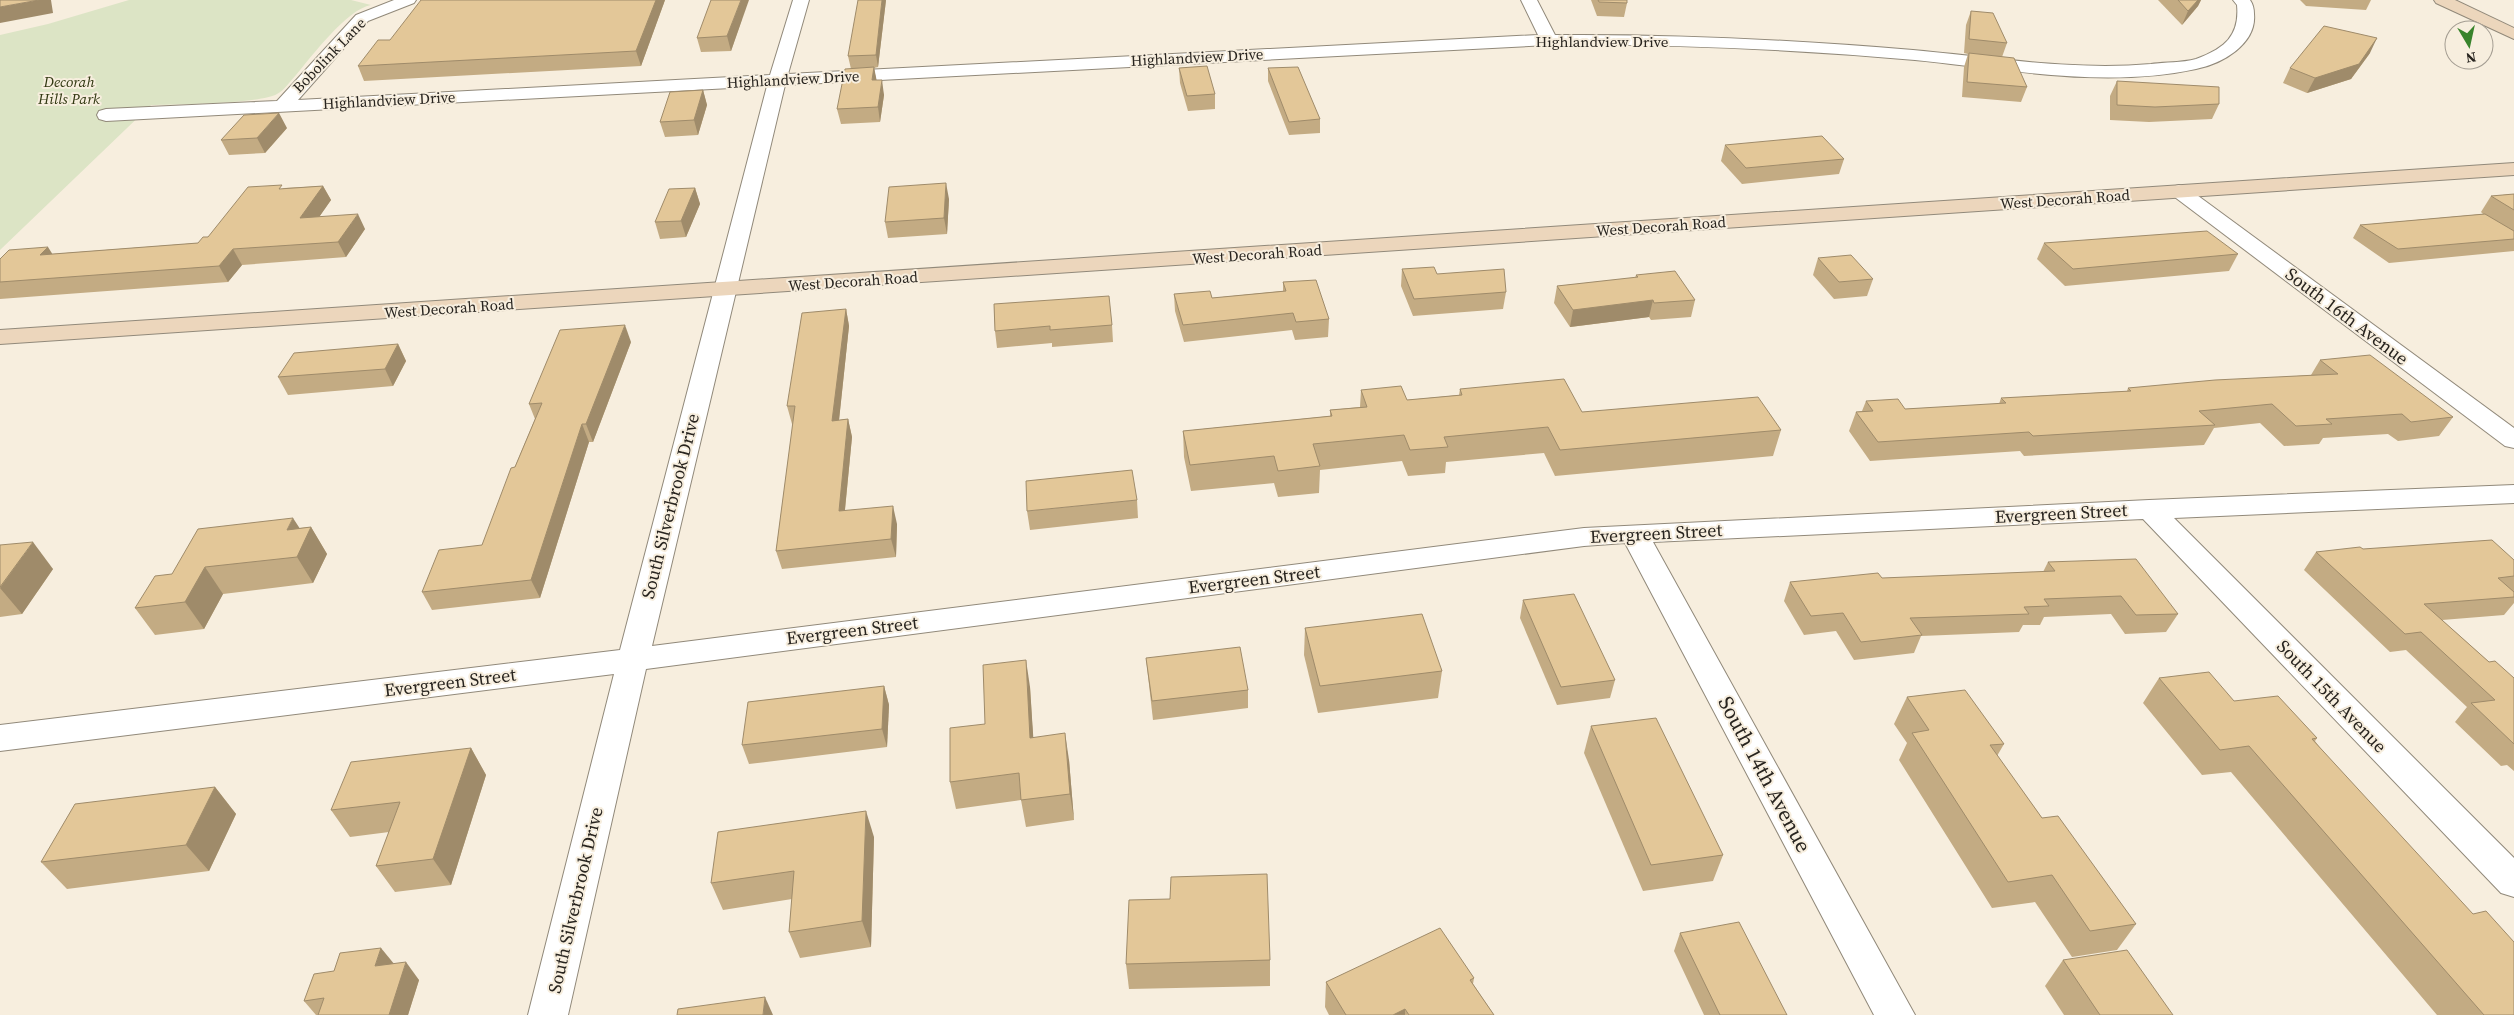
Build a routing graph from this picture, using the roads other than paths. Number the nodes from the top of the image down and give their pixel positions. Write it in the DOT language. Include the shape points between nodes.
graph roads {
  1 [pos="408,0"];
  2 [pos="801,0"];
  3 [pos="1530,0"];
  4 [pos="2241,0"];
  5 [pos="2442,0"];
  6 [pos="2514,34"];
  7 [pos="1549,40"];
  8 [pos="777,80"];
  9 [pos="282,106"];
  10 [pos="106,116"];
  11 [pos="2514,169"];
  12 [pos="2179,191"];
  13 [pos="725,290"];
  14 [pos="0,338"];
  15 [pos="2514,440"];
  16 [pos="2514,494"];
  17 [pos="2149,510"];
  18 [pos="1634,533"];
  19 [pos="632,660"];
  20 [pos="0,738"];
  21 [pos="2514,882"];
  22 [pos="548,1015"];
  23 [pos="1895,1015"];
  1 -- 9 [label="street, Bobolink Lane" via="362,18"];
  2 -- 8 [label="street, South Silverbrook Drive"];
  3 -- 7 [label="street"];
  4 -- 7 [label="street, Highlandview Drive" via="2245,4 2247,18 2244,33 2226,49 2197,64 2134,72 2072,72 1784,45"];
  5 -- 6 [label="street"];
  7 -- 8 [label="street, Highlandview Drive"];
  8 -- 9 [label="street, Highlandview Drive"];
  8 -- 13 [label="street, South Silverbrook Drive"];
  9 -- 10 [label="street, Highlandview Drive"];
  11 -- 12 [label="street, West Decorah Road"];
  12 -- 13 [label="street, West Decorah Road"];
  12 -- 15 [label="street, South 16th Avenue"];
  13 -- 14 [label="street, West Decorah Road"];
  13 -- 19 [label="street, South Silverbrook Drive"];
  16 -- 17 [label="street, Evergreen Street"];
  17 -- 18 [label="street, Evergreen Street"];
  17 -- 21 [label="street, South 15th Avenue"];
  18 -- 19 [label="street, Evergreen Street" via="1462,552"];
  18 -- 23 [label="street, South 14th Avenue"];
  19 -- 20 [label="street, Evergreen Street"];
  19 -- 22 [label="street, South Silverbrook Drive"];
}
